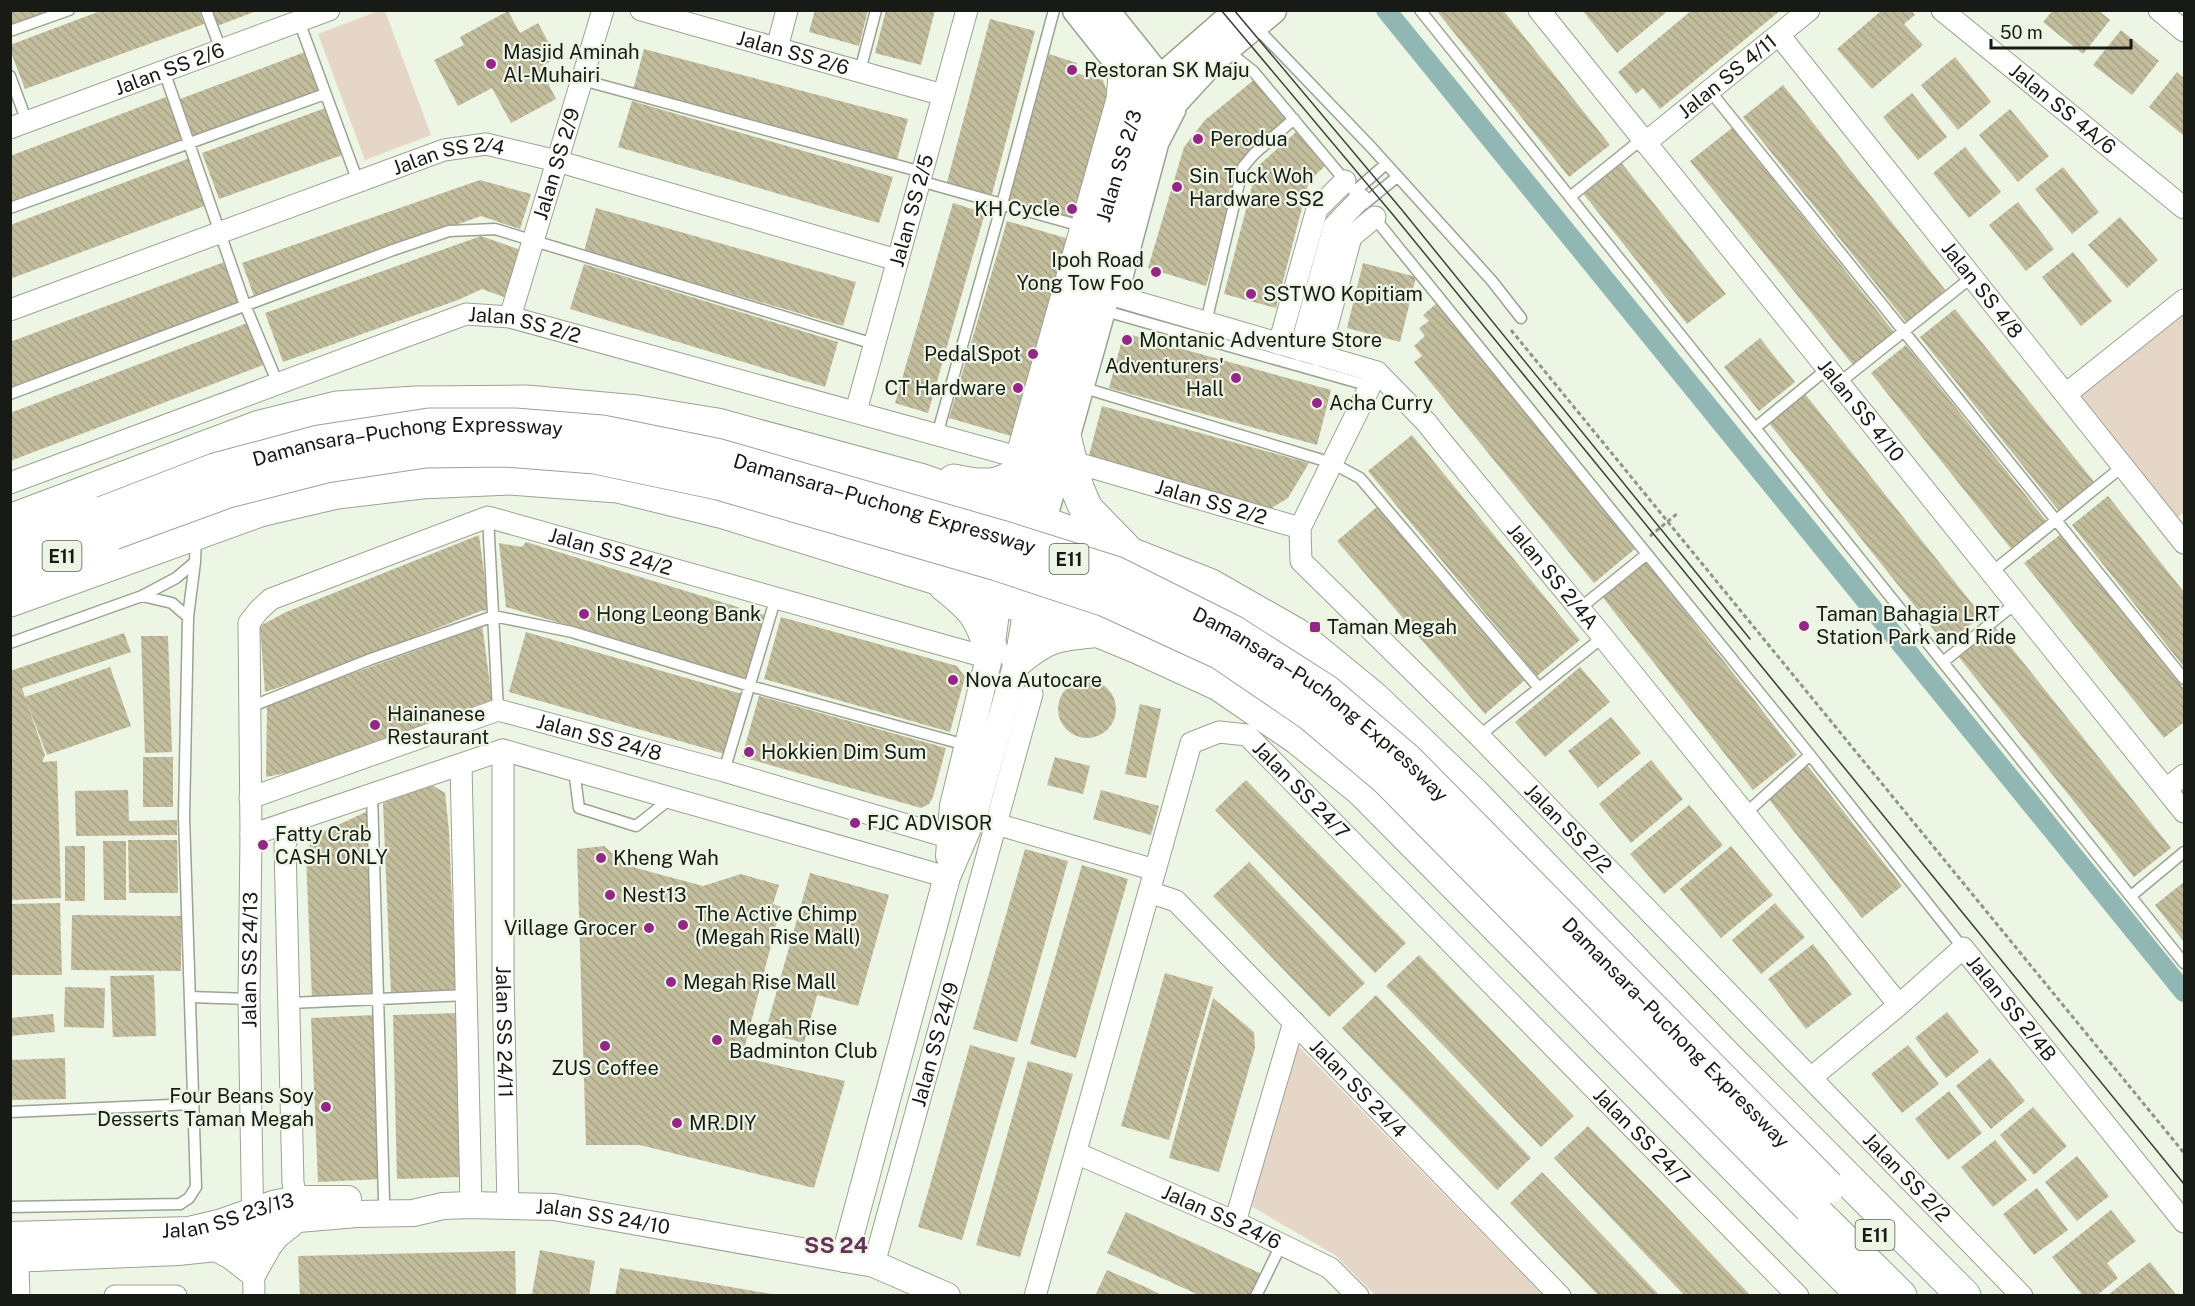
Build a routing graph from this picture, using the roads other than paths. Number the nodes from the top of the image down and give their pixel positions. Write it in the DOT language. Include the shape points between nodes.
graph roads {
  1 [pos="69,10"];
  2 [pos="206,10"];
  3 [pos="328,10"];
  4 [pos="603,10"];
  5 [pos="641,10"];
  6 [pos="787,10"];
  7 [pos="876,10"];
  8 [pos="967,10"];
  9 [pos="1054,10"];
  10 [pos="1077,10"];
  11 [pos="1104,10"];
  12 [pos="1420,10"];
  13 [pos="1539,10"];
  14 [pos="1809,10"];
  15 [pos="1942,10"];
  16 [pos="2159,10"];
  17 [pos="1255,15"];
  18 [pos="299,21"];
  19 [pos="10,31"];
  20 [pos="2184,31"];
  21 [pos="1779,35"];
  22 [pos="777,48"];
  23 [pos="221,50"];
  24 [pos="1229,56"];
  25 [pos="1120,64"];
  26 [pos="164,71"];
  27 [pos="860,71"];
  28 [pos="10,76"];
  29 [pos="1202,79"];
  30 [pos="582,80"];
  31 [pos="1710,91"];
  32 [pos="325,94"];
  33 [pos="943,94"];
  34 [pos="1156,97"];
  35 [pos="1294,119"];
  36 [pos="19,125"];
  37 [pos="1644,141"];
  38 [pos="189,145"];
  39 [pos="557,161"];
  40 [pos="1386,164"];
  41 [pos="921,176"];
  42 [pos="1397,177"];
  43 [pos="358,182"];
  44 [pos="1569,196"];
  45 [pos="1359,199"];
  46 [pos="1002,204"];
  47 [pos="10,208"];
  48 [pos="2184,208"];
  49 [pos="1081,226"];
  50 [pos="220,232"];
  51 [pos="533,241"];
  52 [pos="897,260"];
  53 [pos="1972,277"];
  54 [pos="1110,300"];
  55 [pos="2184,300"];
  56 [pos="245,305"];
  57 [pos="10,310"];
  58 [pos="510,317"];
  59 [pos="1521,318"];
  60 [pos="1206,322"];
  61 [pos="1904,331"];
  62 [pos="874,344"];
  63 [pos="1279,344"];
  64 [pos="1310,353"];
  65 [pos="1833,376"];
  66 [pos="1373,379"];
  67 [pos="278,384"];
  68 [pos="1078,386"];
  69 [pos="10,394"];
  70 [pos="2066,394"];
  71 [pos="856,411"];
  72 [pos="1755,428"];
  73 [pos="937,435"];
  74 [pos="1067,449"];
  75 [pos="1024,459"];
  76 [pos="1332,463"];
  77 [pos="2123,466"];
  78 [pos="923,482"];
  79 [pos="10,483"];
  80 [pos="488,517"];
  81 [pos="1029,520"];
  82 [pos="2056,520"];
  83 [pos="10,521"];
  84 [pos="108,523"];
  85 [pos="1300,528"];
  86 [pos="2181,530"];
  87 [pos="10,546"];
  88 [pos="196,547"];
  89 [pos="1130,554"];
  90 [pos="1647,554"];
  91 [pos="1992,572"];
  92 [pos="934,577"];
  93 [pos="10,579"];
  94 [pos="142,596"];
  95 [pos="776,597"];
  96 [pos="10,600"];
  97 [pos="1012,603"];
  98 [pos="2016,603"];
  99 [pos="1579,609"];
  100 [pos="494,616"];
  101 [pos="188,618"];
  102 [pos="1097,630"];
  103 [pos="1603,637"];
  104 [pos="10,643"];
  105 [pos="999,656"];
  106 [pos="1943,662"];
  107 [pos="2184,679"];
  108 [pos="750,686"];
  109 [pos="1539,688"];
  110 [pos="1032,694"];
  111 [pos="250,707"];
  112 [pos="498,710"];
  113 [pos="1479,736"];
  114 [pos="966,745"];
  115 [pos="503,750"];
  116 [pos="1810,755"];
  117 [pos="461,765"];
  118 [pos="574,770"];
  119 [pos="724,771"];
  120 [pos="2184,775"];
  121 [pos="2166,789"];
  122 [pos="372,794"];
  123 [pos="250,798"];
  124 [pos="670,799"];
  125 [pos="2184,812"];
  126 [pos="1745,814"];
  127 [pos="292,821"];
  128 [pos="996,824"];
  129 [pos="251,835"];
  130 [pos="951,838"];
  131 [pos="2184,852"];
  132 [pos="1155,870"];
  133 [pos="947,877"];
  134 [pos="1149,892"];
  135 [pos="2131,896"];
  136 [pos="1963,948"];
  137 [pos="2184,963"];
  138 [pos="467,995"];
  139 [pos="190,997"];
  140 [pos="249,999"];
  141 [pos="378,999"];
  142 [pos="290,1004"];
  143 [pos="1899,1005"];
  144 [pos="1294,1022"];
  145 [pos="1812,1077"];
  146 [pos="193,1104"];
  147 [pos="10,1112"];
  148 [pos="1076,1153"];
  149 [pos="1819,1197"];
  150 [pos="384,1199"];
  151 [pos="471,1205"];
  152 [pos="443,1206"];
  153 [pos="508,1206"];
  154 [pos="10,1207"];
  155 [pos="298,1209"];
  156 [pos="252,1222"];
  157 [pos="1235,1222"];
  158 [pos="2184,1222"];
  159 [pos="1281,1245"];
  160 [pos="14,1246"];
  161 [pos="216,1248"];
  162 [pos="843,1259"];
  163 [pos="874,1264"];
  164 [pos="253,1284"];
  165 [pos="935,1293"];
  166 [pos="19,1296"];
  167 [pos="115,1296"];
  168 [pos="176,1296"];
  169 [pos="1035,1296"];
  170 [pos="1256,1296"];
  171 [pos="1359,1296"];
  172 [pos="1560,1296"];
  173 [pos="1798,1296"];
  174 [pos="1864,1296"];
  175 [pos="1900,1296"];
  176 [pos="1936,1296"];
  177 [pos="1964,1296"];
  178 [pos="2022,1296"];
  1 -- 19 [label="lane"];
  2 -- 23 [label="lane"];
  3 -- 18 [label="street, Jalan SS 2/6"];
  4 -- 30 [label="street, Jalan SS 2/9"];
  5 -- 22 [label="street, Jalan SS 2/6"];
  6 -- 22 [label="street"];
  7 -- 27 [label="lane"];
  8 -- 33 [label="street, Jalan SS 2/5"];
  9 -- 46 [label="lane"];
  10 -- 25 [label="main road, Jalan SS 2/3"];
  11 -- 34 [label="main road"];
  12 -- 44 [label="lane"];
  13 -- 37 [label="street, Jalan SS 4/10"];
  14 -- 21 [label="street, Jalan SS 4/11"];
  15 -- 48 [label="street, Jalan SS 4A/6"];
  16 -- 20 [label="street"];
  17 -- 24 [label="main road"];
  17 -- 34 [label="main road"];
  17 -- 40 [label="lane"];
  18 -- 23 [label="street, Jalan SS 2/6"];
  18 -- 32 [label="lane"];
  21 -- 31 [label="street, Jalan SS 4/11"];
  21 -- 53 [label="street, Jalan SS 4/8"];
  22 -- 27 [label="street, Jalan SS 2/6"];
  23 -- 26 [label="street, Jalan SS 2/6"];
  24 -- 29 [label="main road"];
  24 -- 35 [label="lane" via="1253,71"];
  25 -- 34 [label="main road, Jalan SS 2/3"];
  25 -- 49 [label="street" via="1117,99"];
  26 -- 36 [label="street, Jalan SS 2/6"];
  26 -- 38 [label="lane"];
  27 -- 33 [label="street, Jalan SS 2/6"];
  28 -- 36 [label="lane"];
  29 -- 34 [label="main road"];
  29 -- 54 [label="lane" via="1176,117 1163,145"];
  30 -- 39 [label="street, Jalan SS 2/9"];
  30 -- 41 [label="lane"];
  31 -- 37 [label="street, Jalan SS 4/11"];
  31 -- 61 [label="lane"];
  32 -- 38 [label="lane"];
  32 -- 43 [label="lane"];
  33 -- 41 [label="street, Jalan SS 2/5"];
  34 -- 54 [label="main road, Jalan SS 2/3"];
  34 -- 75 [label="main road, Jalan SS 2/3" via="1136,108"];
  35 -- 45 [label="lane"];
  35 -- 60 [label="lane" via="1243,167"];
  37 -- 44 [label="lane"];
  37 -- 65 [label="street, Jalan SS 4/10"];
  38 -- 47 [label="lane"];
  38 -- 50 [label="lane"];
  39 -- 43 [label="street, Jalan SS 2/4" via="486,144 444,150"];
  39 -- 51 [label="street, Jalan SS 2/9"];
  39 -- 52 [label="street, Jalan SS 2/4"];
  40 -- 42 [label="lane"];
  40 -- 45 [label="lane"];
  41 -- 46 [label="lane"];
  41 -- 52 [label="street, Jalan SS 2/5"];
  42 -- 45 [label="lane"];
  42 -- 59 [label="lane"];
  43 -- 50 [label="street, Jalan SS 2/4"];
  44 -- 72 [label="lane"];
  45 -- 63 [label="street" via="1317,209"];
  45 -- 64 [label="street" via="1334,226"];
  45 -- 90 [label="lane"];
  46 -- 49 [label="lane"];
  46 -- 73 [label="lane"];
  49 -- 75 [label="street"];
  50 -- 56 [label="lane"];
  50 -- 57 [label="street, Jalan SS 2/4"];
  51 -- 56 [label="lane" via="495,229 450,231"];
  51 -- 58 [label="street, Jalan SS 2/9"];
  51 -- 62 [label="lane"];
  52 -- 62 [label="street, Jalan SS 2/5"];
  53 -- 61 [label="lane"];
  53 -- 70 [label="street, Jalan SS 4/8"];
  54 -- 60 [label="street"];
  54 -- 66 [label="lane"];
  54 -- 68 [label="main road, Jalan SS 2/3"];
  55 -- 70 [label="street"];
  56 -- 67 [label="lane"];
  56 -- 69 [label="lane"];
  58 -- 67 [label="street, Jalan SS 2/2" via="466,315"];
  58 -- 71 [label="street, Jalan SS 2/2"];
  60 -- 63 [label="street"];
  61 -- 65 [label="lane"];
  61 -- 82 [label="lane"];
  62 -- 71 [label="street, Jalan SS 2/5"];
  63 -- 64 [label="street"];
  64 -- 66 [label="street"];
  65 -- 72 [label="lane"];
  65 -- 91 [label="street, Jalan SS 4/10"];
  66 -- 76 [label="street"];
  66 -- 99 [label="street, Jalan SS 2/4A" via="1426,422"];
  67 -- 79 [label="street, Jalan SS 2/2"];
  68 -- 74 [label="main road, Jalan SS 2/3"];
  68 -- 76 [label="lane"];
  70 -- 77 [label="street, Jalan SS 4/8"];
  71 -- 73 [label="street, Jalan SS 2/2"];
  72 -- 106 [label="lane"];
  73 -- 75 [label="street, Jalan SS 2/2"];
  74 -- 81 [label="main road, Jalan SS 2/3"];
  74 -- 85 [label="street, Jalan SS 2/2"];
  74 -- 89 [label="highway" via="1086,509"];
  75 -- 78 [label="highway" via="1017,477 1000,484 972,485 943,478"];
  75 -- 81 [label="main road, Jalan SS 2/3"];
  76 -- 85 [label="street"];
  76 -- 109 [label="lane" via="1360,478"];
  77 -- 82 [label="lane"];
  77 -- 86 [label="street, Jalan SS 4/8"];
  78 -- 81 [label="highway"];
  78 -- 83 [label="highway" via="717,425 637,412 525,402 416,403 337,408 260,427"];
  78 -- 92 [label="highway" via="949,501 961,528 956,556"];
  80 -- 95 [label="street, Jalan SS 24/2"];
  80 -- 100 [label="lane"];
  80 -- 111 [label="street, Jalan SS 24/13" via="270,599 249,623"];
  81 -- 89 [label="highway"];
  81 -- 97 [label="main road"];
  82 -- 91 [label="lane"];
  82 -- 107 [label="lane"];
  84 -- 87 [label="highway, Damansara–Puchong Expressway / E11"];
  84 -- 93 [label="highway, Damansara–Puchong Expressway / E11"];
  84 -- 149 [label="highway, Damansara–Puchong Expressway / E11, bridge" via="326,466 425,451 505,450 595,457 718,483 1106,600 1221,653 1309,712 1386,778"];
  85 -- 113 [label="street, Jalan SS 2/2" via="1300,561"];
  88 -- 92 [label="highway" via="260,510 336,492 421,482 510,478 618,486 724,512"];
  88 -- 94 [label="lane" via="176,578"];
  88 -- 96 [label="highway"];
  88 -- 101 [label="lane"];
  89 -- 102 [label="highway" via="1112,564 1095,590 1092,610"];
  89 -- 177 [label="highway" via="1209,585 1295,634 1373,698 1473,794"];
  90 -- 99 [label="lane"];
  90 -- 116 [label="lane"];
  91 -- 98 [label="street, Jalan SS 4/10"];
  92 -- 97 [label="highway"];
  92 -- 105 [label="highway" via="976,614"];
  94 -- 101 [label="lane" via="172,603"];
  94 -- 104 [label="lane"];
  95 -- 105 [label="street, Jalan SS 24/2"];
  95 -- 108 [label="lane"];
  97 -- 102 [label="highway"];
  97 -- 105 [label="street, Jalan SS 24/9"];
  98 -- 106 [label="lane"];
  98 -- 121 [label="street, Jalan SS 4/10"];
  99 -- 103 [label="street, Jalan SS 2/4A"];
  100 -- 108 [label="lane" via="572,632"];
  100 -- 111 [label="lane" via="371,658"];
  100 -- 112 [label="lane"];
  101 -- 139 [label="lane" via="184,817"];
  102 -- 105 [label="highway" via="1058,634"];
  102 -- 174 [label="highway" via="1219,684 1298,738 1361,789"];
  103 -- 109 [label="lane"];
  103 -- 126 [label="street, Jalan SS 2/4A"];
  105 -- 114 [label="street, Jalan SS 24/9"];
  105 -- 133 [label="street, Jalan SS 24/9" via="974,814"];
  106 -- 135 [label="lane"];
  108 -- 114 [label="lane"];
  108 -- 119 [label="lane"];
  109 -- 113 [label="lane"];
  110 -- 128 [label="street, Jalan SS 24/9"];
  111 -- 123 [label="street, Jalan SS 24/13"];
  112 -- 119 [label="street, Jalan SS 24/8"];
  112 -- 123 [label="street"];
  113 -- 145 [label="street, Jalan SS 2/2"];
  114 -- 130 [label="street, Jalan SS 24/9" via="953,806"];
  115 -- 117 [label="street"];
  115 -- 118 [label="street, Jalan SS 24/8"];
  115 -- 153 [label="street, Jalan SS 24/11" via="502,978"];
  116 -- 126 [label="lane"];
  116 -- 136 [label="lane"];
  117 -- 122 [label="street"];
  117 -- 138 [label="street"];
  118 -- 124 [label="street, Jalan SS 24/8"];
  118 -- 124 [label="lane" via="579,808 636,826"];
  119 -- 130 [label="street, Jalan SS 24/8"];
  120 -- 121 [label="street"];
  121 -- 125 [label="street, Jalan SS 4/10"];
  122 -- 127 [label="street"];
  122 -- 141 [label="lane"];
  123 -- 127 [label="street" via="268,812"];
  123 -- 129 [label="street, Jalan SS 24/13"];
  124 -- 133 [label="street, Jalan SS 24/8"];
  126 -- 143 [label="street, Jalan SS 2/4A"];
  127 -- 129 [label="street"];
  127 -- 142 [label="street" via="285,845"];
  128 -- 132 [label="street"];
  128 -- 163 [label="street, Jalan SS 24/9"];
  129 -- 140 [label="street, Jalan SS 24/13"];
  130 -- 133 [label="street, Jalan SS 24/9"];
  131 -- 135 [label="lane"];
  132 -- 134 [label="street, Jalan SS 24/7"];
  132 -- 173 [label="street, Jalan SS 24/7" via="1191,743 1219,732 1247,735"];
  133 -- 162 [label="street, Jalan SS 24/9"];
  134 -- 144 [label="street, Jalan SS 24/4" via="1176,901"];
  134 -- 148 [label="street, Jalan SS 24/7"];
  135 -- 137 [label="lane"];
  136 -- 143 [label="street, Jalan SS 2/4B"];
  136 -- 158 [label="street, Jalan SS 2/4B"];
  138 -- 141 [label="lane"];
  138 -- 151 [label="street"];
  139 -- 140 [label="lane"];
  139 -- 146 [label="lane"];
  140 -- 156 [label="street, Jalan SS 24/13"];
  141 -- 142 [label="lane"];
  141 -- 150 [label="lane"];
  142 -- 155 [label="street" via="293,1183"];
  143 -- 145 [label="street, Jalan SS 2/4B"];
  144 -- 157 [label="street"];
  144 -- 172 [label="street, Jalan SS 24/4"];
  145 -- 178 [label="street, Jalan SS 2/2"];
  146 -- 147 [label="lane"];
  146 -- 154 [label="lane" via="196,1186 180,1204"];
  148 -- 157 [label="street, Jalan SS 24/6"];
  148 -- 169 [label="street, Jalan SS 24/7"];
  149 -- 175 [label="highway, E11"];
  149 -- 176 [label="highway, E11"];
  150 -- 152 [label="street, Jalan SS 23/13" via="418,1197"];
  150 -- 155 [label="street, Jalan SS 23/13"];
  151 -- 152 [label="street, Jalan SS 24/10"];
  151 -- 153 [label="street, Jalan SS 24/10"];
  152 -- 155 [label="street, Jalan SS 24/10" via="413,1213"];
  153 -- 162 [label="street, Jalan SS 24/10" via="554,1207"];
  155 -- 156 [label="street, Jalan SS 24/10"];
  155 -- 164 [label="street" via="273,1240"];
  156 -- 160 [label="street, Jalan SS 23/13"];
  156 -- 161 [label="street, Jalan SS 23/13"];
  156 -- 164 [label="street, Jalan SS 24/13"];
  157 -- 159 [label="street, Jalan SS 24/6"];
  159 -- 170 [label="lane"];
  159 -- 171 [label="street, Jalan SS 24/6" via="1330,1268"];
  160 -- 161 [label="street, Jalan SS 23/13" via="178,1252"];
  160 -- 166 [label="street"];
  161 -- 164 [label="street" via="231,1256"];
  162 -- 163 [label="street, Jalan SS 24/10"];
  163 -- 165 [label="street, Jalan SS 24/10"];
  167 -- 168 [label="street"];
}
